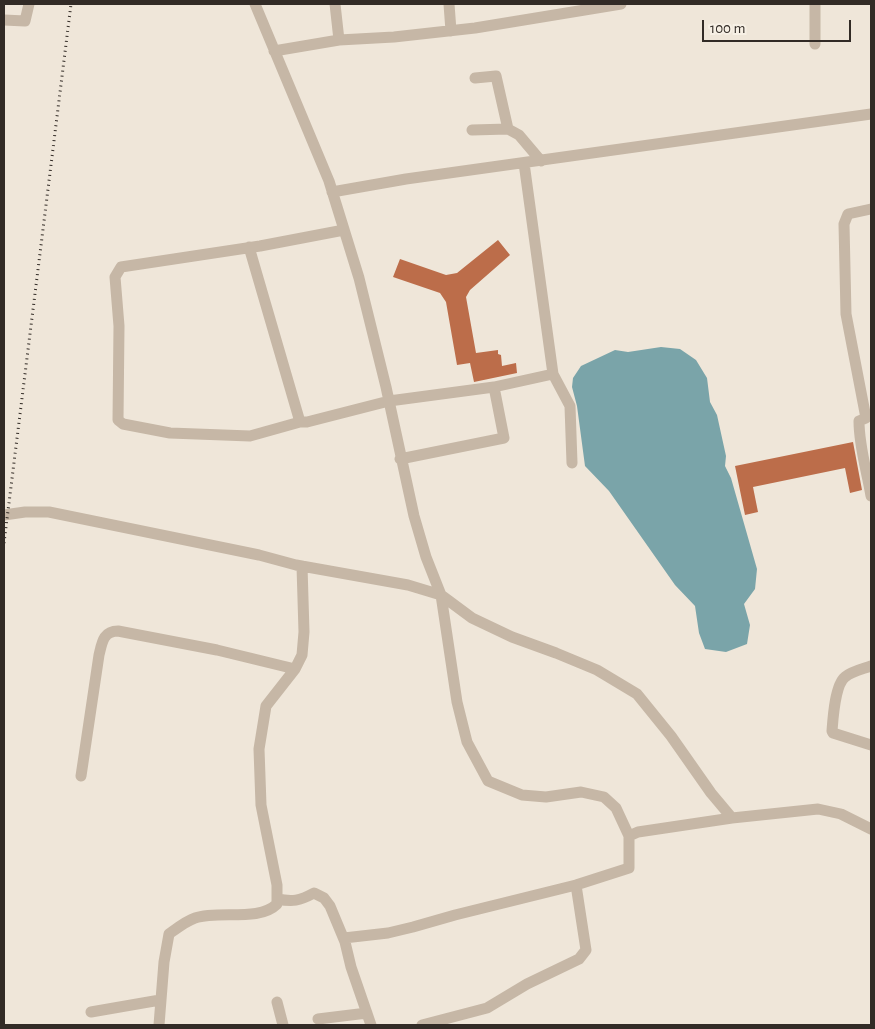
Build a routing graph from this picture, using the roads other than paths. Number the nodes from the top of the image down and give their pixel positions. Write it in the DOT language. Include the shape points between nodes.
graph roads {
  1 [pos="29,4"];
  2 [pos="255,4"];
  3 [pos="335,4"];
  4 [pos="449,4"];
  5 [pos="621,4"];
  6 [pos="815,4"];
  7 [pos="4,20"];
  8 [pos="450,31"];
  9 [pos="339,40"];
  10 [pos="815,44"];
  11 [pos="274,51"];
  12 [pos="475,78"];
  13 [pos="871,114"];
  14 [pos="508,128"];
  15 [pos="472,130"];
  16 [pos="540,161"];
  17 [pos="524,163"];
  18 [pos="332,192"];
  19 [pos="871,209"];
  20 [pos="344,230"];
  21 [pos="249,248"];
  22 [pos="553,374"];
  23 [pos="494,386"];
  24 [pos="388,401"];
  25 [pos="300,422"];
  26 [pos="400,459"];
  27 [pos="572,463"];
  28 [pos="871,496"];
  29 [pos="4,515"];
  30 [pos="302,566"];
  31 [pos="441,595"];
  32 [pos="871,666"];
  33 [pos="295,669"];
  34 [pos="871,746"];
  35 [pos="80,776"];
  36 [pos="732,818"];
  37 [pos="871,829"];
  38 [pos="629,836"];
  39 [pos="576,885"];
  40 [pos="277,899"];
  41 [pos="344,938"];
  42 [pos="160,1000"];
  43 [pos="277,1002"];
  44 [pos="91,1012"];
  45 [pos="367,1013"];
  46 [pos="318,1019"];
  47 [pos="159,1025"];
  48 [pos="283,1025"];
  49 [pos="371,1025"];
  50 [pos="422,1025"];
  1 -- 7 [label="street" via="25,21"];
  2 -- 11 [label="street"];
  3 -- 9 [label="street"];
  4 -- 8 [label="street"];
  5 -- 8 [label="street"];
  6 -- 10 [label="street"];
  8 -- 9 [label="street"];
  9 -- 11 [label="street"];
  11 -- 18 [label="street"];
  12 -- 14 [label="street" via="496,76"];
  13 -- 16 [label="street"];
  14 -- 15 [label="street"];
  14 -- 16 [label="street" via="519,134"];
  16 -- 17 [label="street"];
  17 -- 18 [label="street"];
  17 -- 22 [label="street"];
  18 -- 20 [label="street"];
  19 -- 28 [label="street" via="848,214 844,224 846,314 866,418 859,421 859,428"];
  20 -- 21 [label="street"];
  20 -- 24 [label="street" via="359,278"];
  21 -- 25 [label="street"];
  21 -- 25 [label="street" via="121,267 115,277 119,326 118,420 123,424 170,433 250,436"];
  22 -- 23 [label="street"];
  22 -- 27 [label="street" via="570,406"];
  23 -- 24 [label="street"];
  23 -- 26 [label="street" via="504,438"];
  24 -- 25 [label="street"];
  24 -- 26 [label="street"];
  26 -- 31 [label="street" via="426,557"];
  29 -- 30 [label="street" via="49,512"];
  30 -- 31 [label="street" via="408,585"];
  30 -- 33 [label="street" via="304,632 302,655"];
  31 -- 36 [label="street" via="472,618 598,670 637,694"];
  31 -- 38 [label="street" via="457,702 467,742 488,780 522,795 546,797 581,792 604,797 616,808"];
  32 -- 34 [label="street" via="840,682 832,731"];
  33 -- 35 [label="street" via="217,650 110,632 105,635 99,655"];
  33 -- 40 [label="street" via="266,706 259,749 261,805"];
  36 -- 37 [label="street" via="818,809 841,814"];
  36 -- 38 [label="street"];
  38 -- 39 [label="street" via="629,868"];
  39 -- 41 [label="street" via="388,933"];
  39 -- 50 [label="street" via="586,950 579,959 487,1008"];
  40 -- 41 [label="street" via="291,902 314,893 324,898"];
  40 -- 42 [label="street" via="271,910 193,918 168,934"];
  41 -- 45 [label="street"];
  42 -- 44 [label="street"];
  42 -- 47 [label="street"];
  43 -- 48 [label="street"];
  45 -- 46 [label="street"];
  45 -- 49 [label="street"];
}
